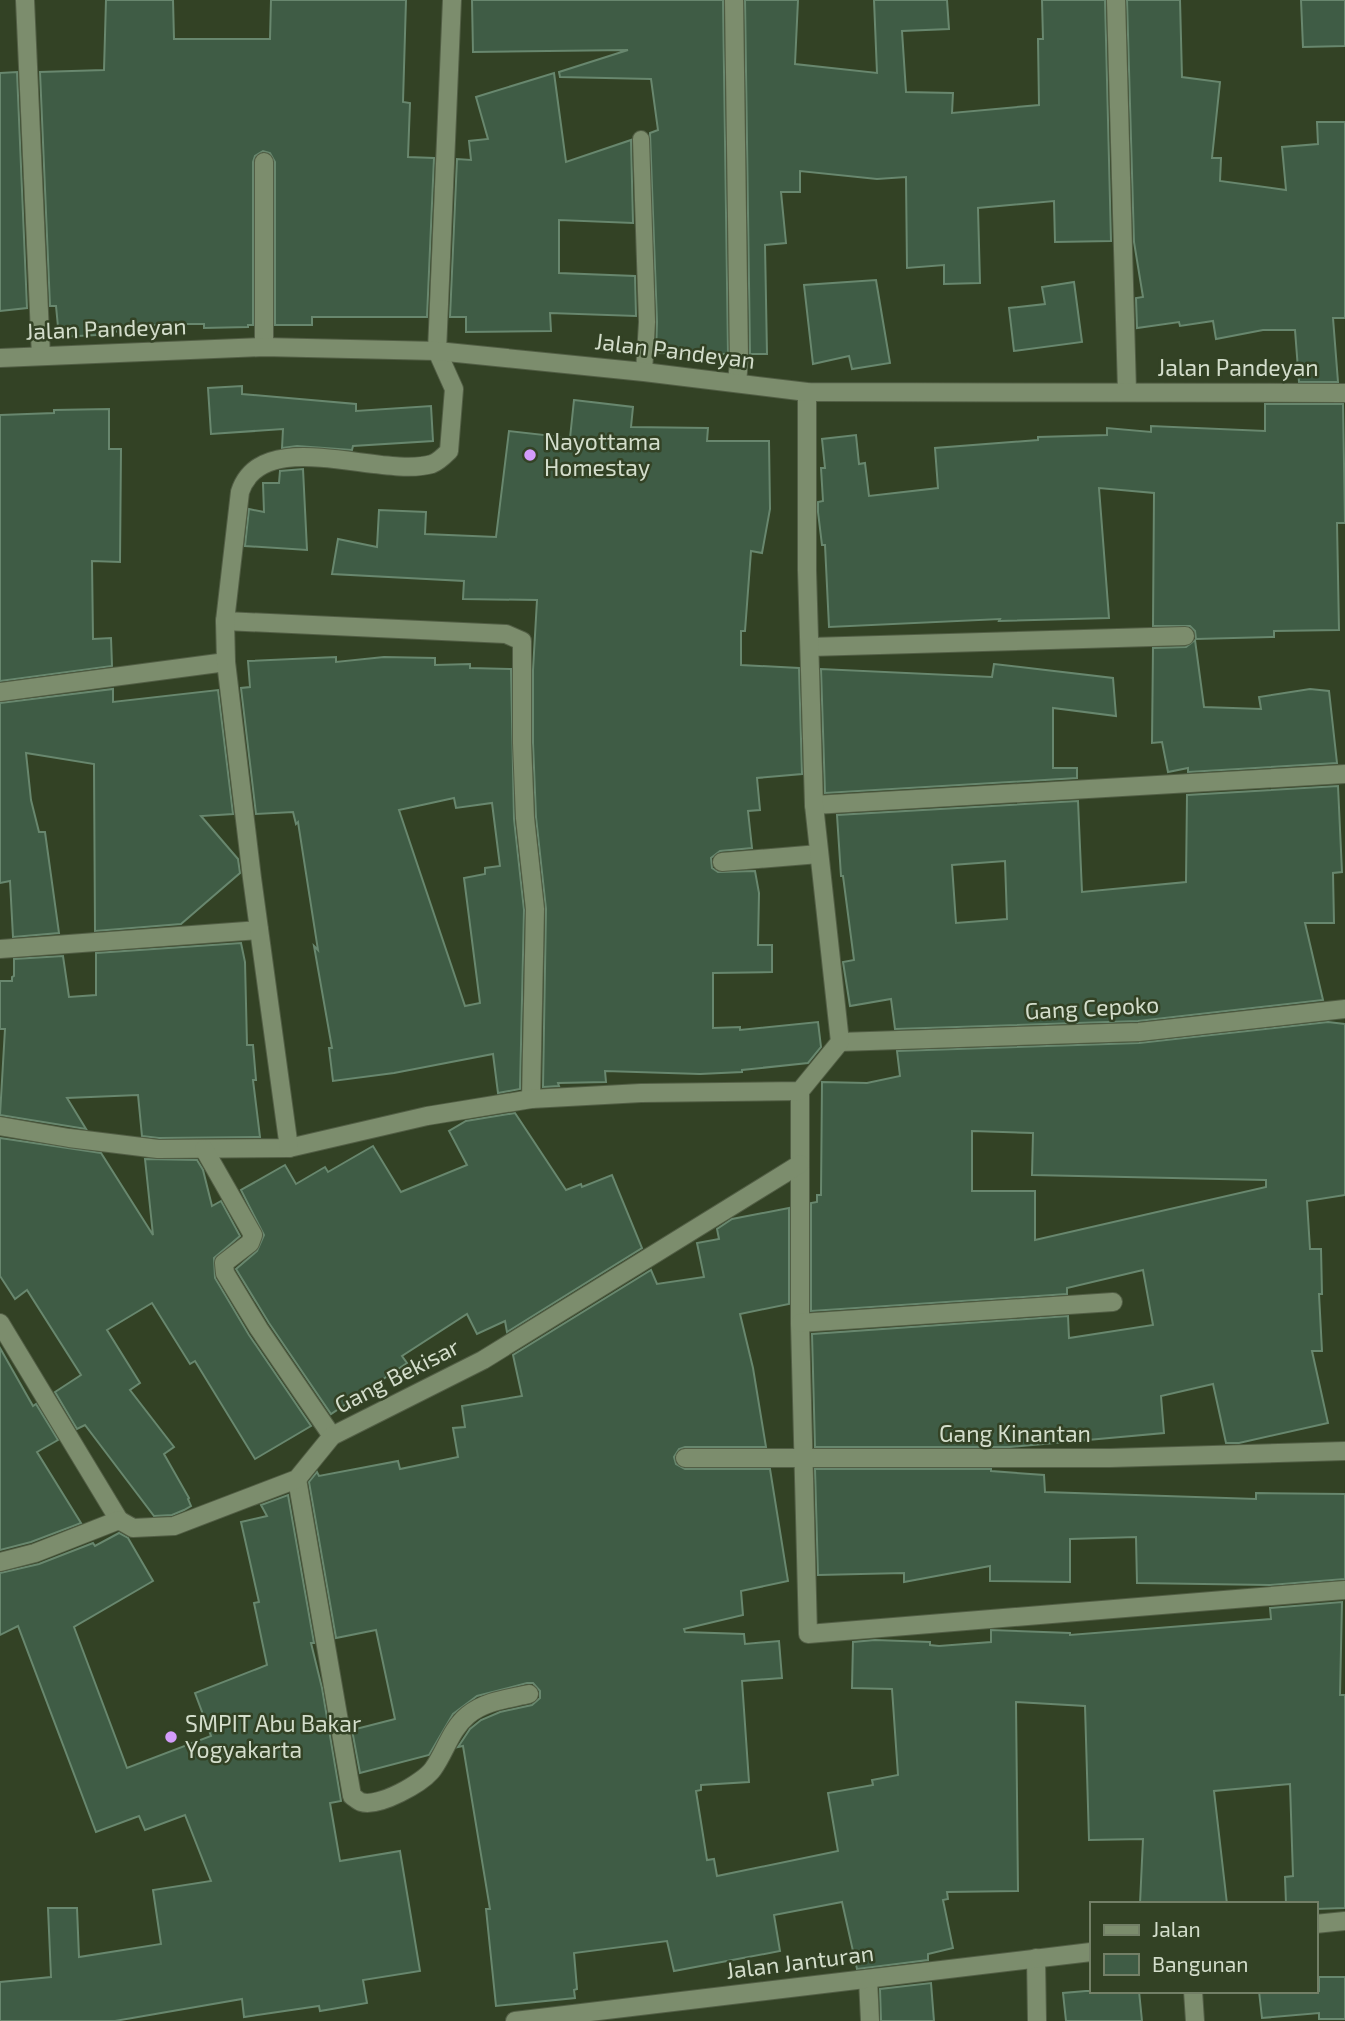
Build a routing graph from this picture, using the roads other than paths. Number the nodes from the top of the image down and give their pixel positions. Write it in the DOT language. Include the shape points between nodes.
graph roads {
  1 [pos="25,0"];
  2 [pos="452,0"];
  3 [pos="734,0"];
  4 [pos="1116,0"];
  5 [pos="641,139"];
  6 [pos="264,162"];
  7 [pos="264,348"];
  8 [pos="437,351"];
  9 [pos="41,356"];
  10 [pos="0,358"];
  11 [pos="644,372"];
  12 [pos="737,383"];
  13 [pos="1127,391"];
  14 [pos="807,392"];
  15 [pos="1345,393"];
  16 [pos="226,621"];
  17 [pos="1185,636"];
  18 [pos="810,647"];
  19 [pos="226,662"];
  20 [pos="0,692"];
  21 [pos="1345,774"];
  22 [pos="814,805"];
  23 [pos="819,853"];
  24 [pos="722,862"];
  25 [pos="259,929"];
  26 [pos="0,948"];
  27 [pos="1345,1009"];
  28 [pos="839,1042"];
  29 [pos="800,1091"];
  30 [pos="531,1099"];
  31 [pos="0,1126"];
  32 [pos="289,1148"];
  33 [pos="204,1149"];
  34 [pos="800,1164"];
  35 [pos="1113,1302"];
  36 [pos="0,1322"];
  37 [pos="800,1323"];
  38 [pos="332,1436"];
  39 [pos="1345,1451"];
  40 [pos="685,1458"];
  41 [pos="804,1458"];
  42 [pos="297,1479"];
  43 [pos="119,1520"];
  44 [pos="0,1562"];
  45 [pos="1345,1590"];
  46 [pos="528,1694"];
  47 [pos="1345,1921"];
  48 [pos="1317,1924"];
  49 [pos="1090,1952"];
  50 [pos="1037,1958"];
  51 [pos="868,1979"];
  52 [pos="1193,1993"];
  53 [pos="549,2019"];
  54 [pos="515,2021"];
  55 [pos="870,2021"];
  56 [pos="1037,2021"];
  57 [pos="1195,2021"];
  1 -- 9 [label="street"];
  2 -- 8 [label="street"];
  3 -- 12 [label="street"];
  4 -- 13 [label="street"];
  5 -- 11 [label="lane" via="647,322"];
  6 -- 7 [label="street"];
  7 -- 8 [label="street, Jalan Pandeyan"];
  7 -- 9 [label="street, Jalan Pandeyan"];
  8 -- 11 [label="street, Jalan Pandeyan"];
  8 -- 16 [label="street" via="454,390 449,452 434,464 402,468 298,456 251,470 240,492"];
  9 -- 10 [label="street, Jalan Pandeyan"];
  11 -- 12 [label="street, Jalan Pandeyan"];
  12 -- 14 [label="street, Jalan Pandeyan"];
  13 -- 14 [label="street, Jalan Pandeyan"];
  13 -- 15 [label="street, Jalan Pandeyan"];
  14 -- 18 [label="street"];
  16 -- 19 [label="street"];
  16 -- 30 [label="street" via="506,635 522,641 525,818 535,909"];
  17 -- 18 [label="street"];
  18 -- 22 [label="street"];
  19 -- 20 [label="street"];
  19 -- 25 [label="street"];
  21 -- 22 [label="street"];
  22 -- 23 [label="street"];
  23 -- 24 [label="street"];
  23 -- 28 [label="street"];
  25 -- 26 [label="street"];
  25 -- 32 [label="street"];
  27 -- 28 [label="street, Gang Cepoko" via="1139,1032"];
  28 -- 29 [label="street"];
  29 -- 30 [label="street"];
  29 -- 34 [label="street"];
  30 -- 32 [label="street" via="427,1116"];
  31 -- 33 [label="street" via="145,1148"];
  32 -- 33 [label="street"];
  33 -- 38 [label="street" via="253,1236 224,1263 225,1273"];
  34 -- 37 [label="street"];
  34 -- 38 [label="street, Gang Bekisar" via="483,1360"];
  35 -- 37 [label="street"];
  36 -- 43 [label="street"];
  37 -- 41 [label="street"];
  38 -- 42 [label="street, Gang Bekisar"];
  39 -- 41 [label="street, Gang Kinantan" via="1110,1458"];
  40 -- 41 [label="street, Gang Kinantan"];
  41 -- 45 [label="street" via="808,1634"];
  42 -- 43 [label="street, Gang Bekisar" via="174,1527 133,1528"];
  42 -- 46 [label="street" via="352,1796 363,1803 377,1802 420,1782 467,1715 483,1704"];
  43 -- 44 [label="street"];
  47 -- 48 [label="street"];
  49 -- 50 [label="street, Jalan Janturan"];
  50 -- 51 [label="street, Jalan Janturan"];
  50 -- 56 [label="street"];
  51 -- 53 [label="street, Jalan Janturan"];
  51 -- 55 [label="street"];
  52 -- 57 [label="street"];
  53 -- 54 [label="street, Jalan Janturan"];
}
